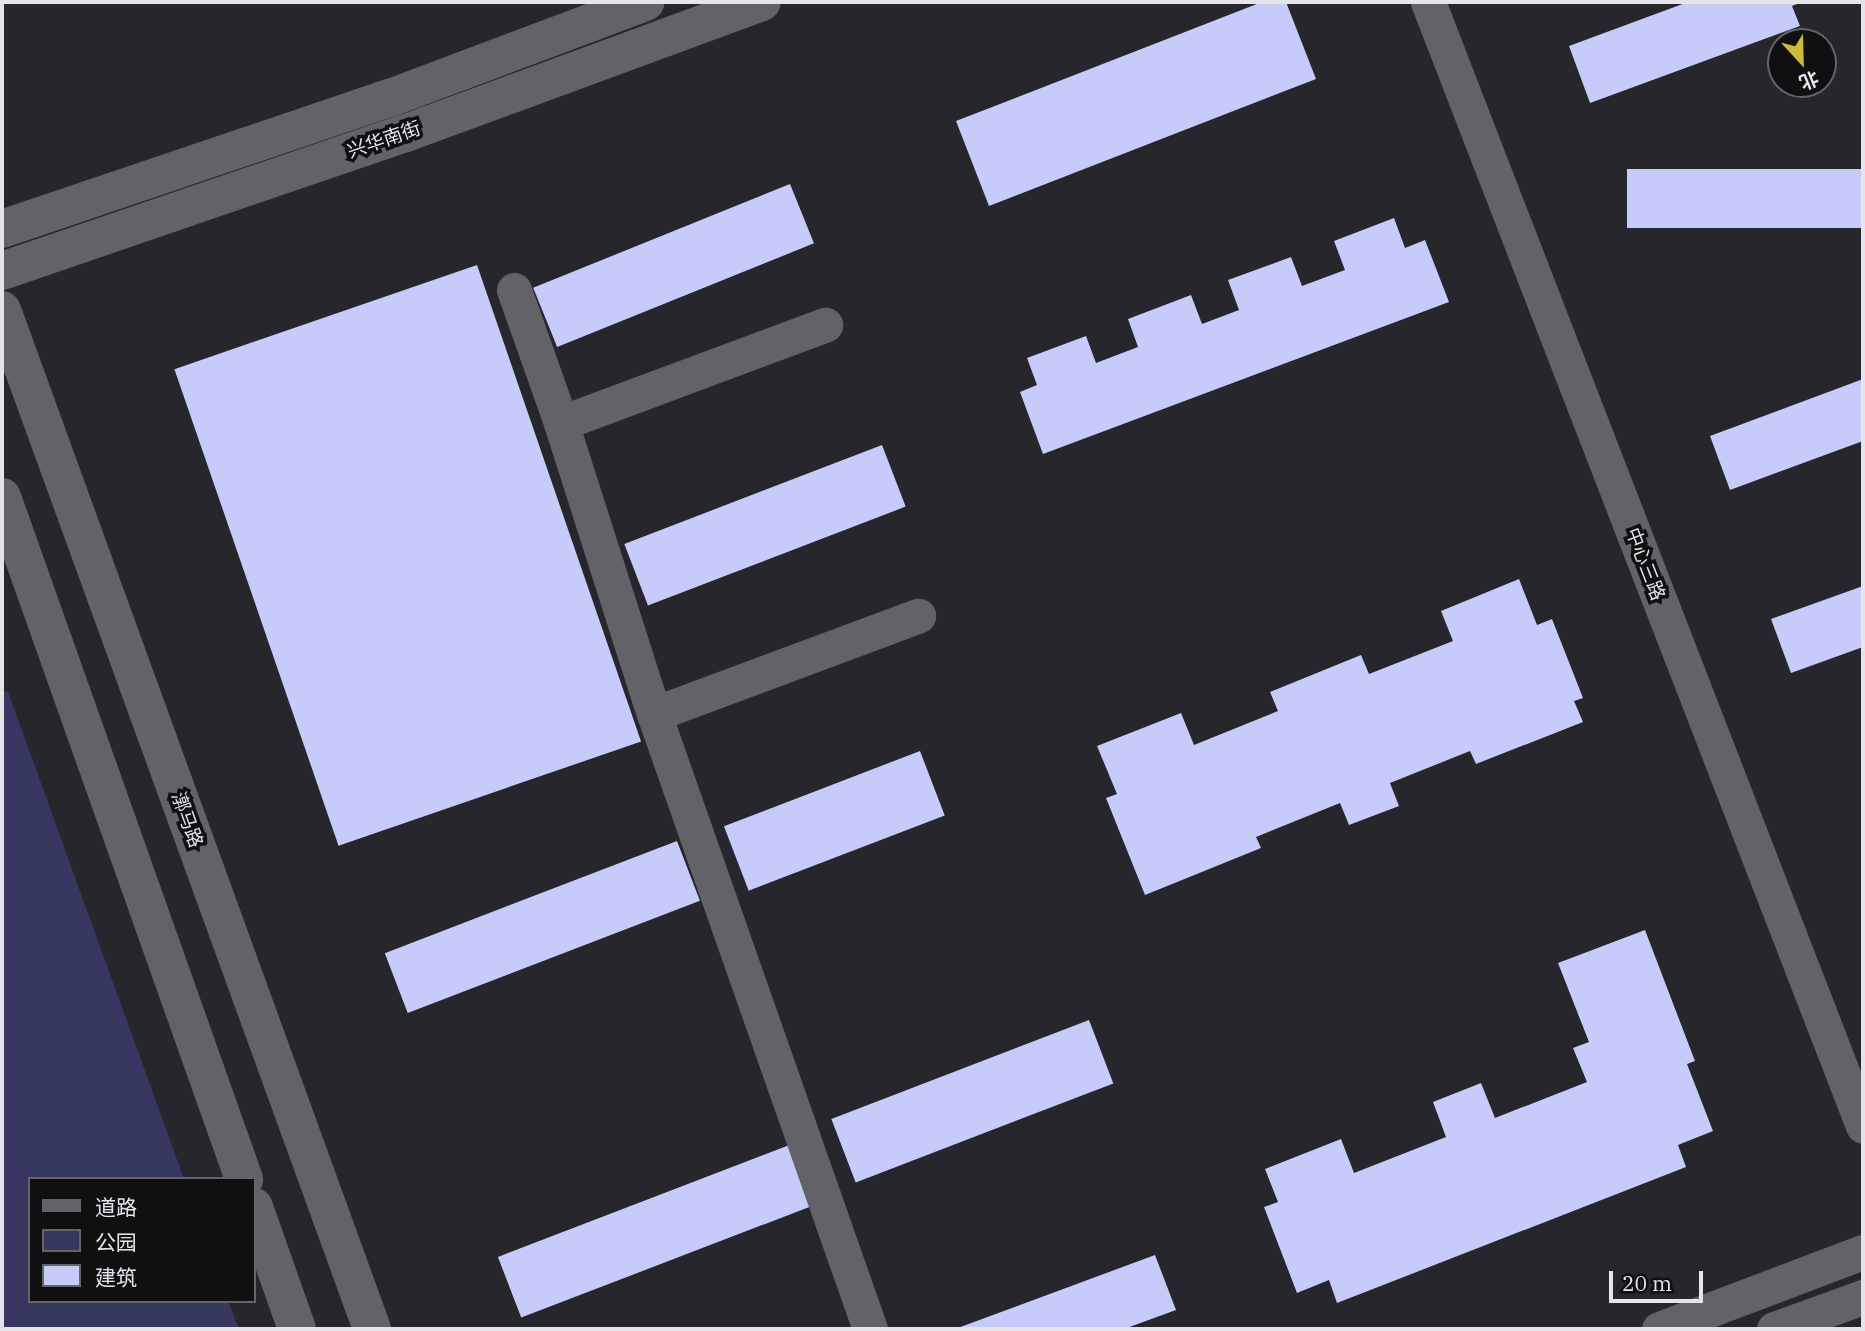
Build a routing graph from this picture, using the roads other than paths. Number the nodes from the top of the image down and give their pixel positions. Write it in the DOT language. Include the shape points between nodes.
graph roads {
  1 [pos="646,2"];
  2 [pos="762,2"];
  3 [pos="1428,2"];
  4 [pos="2,229"];
  5 [pos="2,271"];
  6 [pos="514,290"];
  7 [pos="2,310"];
  8 [pos="825,325"];
  9 [pos="561,423"];
  10 [pos="2,497"];
  11 [pos="918,616"];
  12 [pos="654,714"];
  13 [pos="1863,1126"];
  14 [pos="243,1177"];
  15 [pos="256,1213"];
  16 [pos="1863,1252"];
  17 [pos="1863,1297"];
  18 [pos="297,1329"];
  19 [pos="372,1329"];
  20 [pos="870,1329"];
  21 [pos="1659,1329"];
  22 [pos="1774,1329"];
  1 -- 4 [label="main road, 兴华南街" via="390,99"];
  2 -- 5 [label="main road, 兴华南街" via="406,133"];
  3 -- 13 [label="street, 中心三路"];
  6 -- 9 [label="street"];
  7 -- 19 [label="main road, 漷马路"];
  8 -- 9 [label="street"];
  9 -- 12 [label="street"];
  10 -- 14 [label="main road"];
  11 -- 12 [label="street"];
  12 -- 20 [label="street"];
  15 -- 18 [label="main road"];
  16 -- 21 [label="street"];
  17 -- 22 [label="street"];
}
